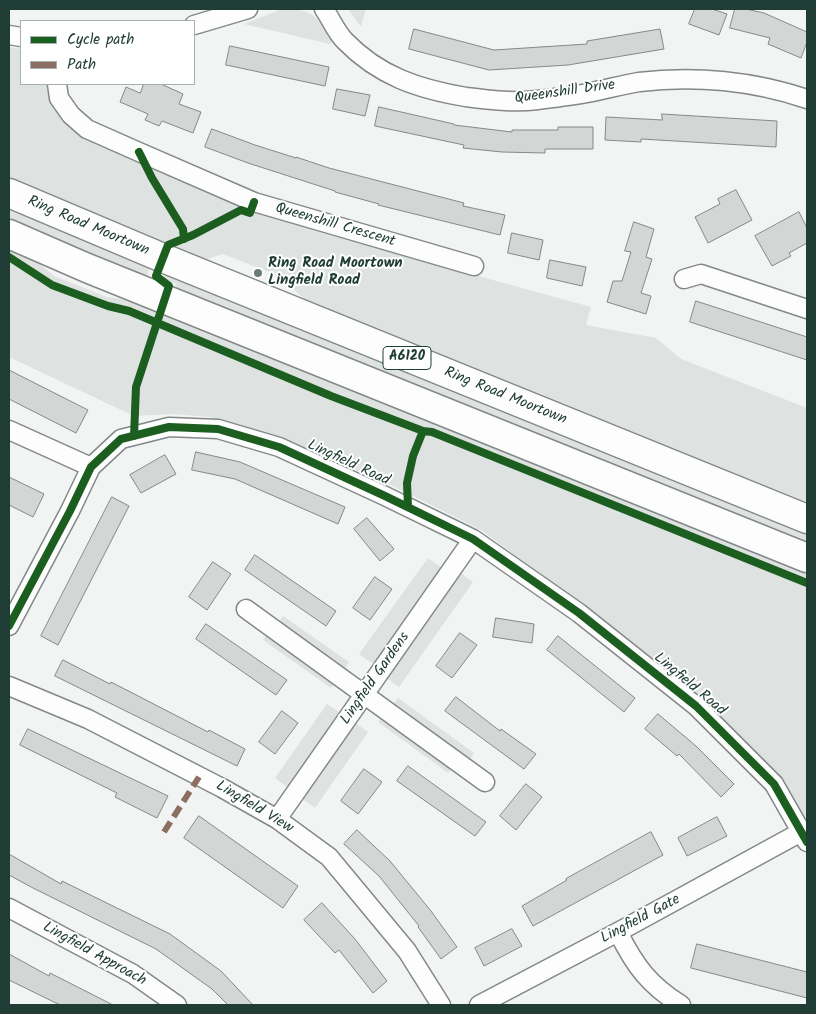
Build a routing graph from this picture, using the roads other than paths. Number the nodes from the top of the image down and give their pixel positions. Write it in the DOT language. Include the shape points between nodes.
graph roads {
  1 [pos="248,9"];
  2 [pos="324,9"];
  3 [pos="195,25"];
  4 [pos="57,85"];
  5 [pos="807,99"];
  6 [pos="9,193"];
  7 [pos="9,234"];
  8 [pos="474,266"];
  9 [pos="684,279"];
  10 [pos="807,309"];
  11 [pos="9,430"];
  12 [pos="91,467"];
  13 [pos="807,519"];
  14 [pos="473,539"];
  15 [pos="807,558"];
  16 [pos="246,609"];
  17 [pos="9,626"];
  18 [pos="9,686"];
  19 [pos="366,694"];
  20 [pos="485,782"];
  21 [pos="277,819"];
  22 [pos="804,837"];
  23 [pos="9,908"];
  24 [pos="618,932"];
  25 [pos="178,1005"];
  26 [pos="441,1005"];
  27 [pos="479,1005"];
  28 [pos="681,1005"];
  1 -- 3 [label="street"];
  2 -- 5 [label="street, Queenshill Drive" via="343,39 366,61 422,88 451,94 495,101 536,100 638,82 705,80 751,84"];
  4 -- 8 [label="street, Queenshill Crescent" via="59,98 71,116 87,130 254,202"];
  6 -- 13 [label="highway, Ring Road Moortown / A6120"];
  7 -- 15 [label="highway, A6120"];
  9 -- 10 [label="street" via="701,274"];
  11 -- 12 [label="street"];
  12 -- 14 [label="street, Lingfield Road" via="121,439 169,427 218,429 279,447"];
  12 -- 17 [label="street, Lingfield Road"];
  14 -- 19 [label="street, Lingfield Gardens"];
  14 -- 22 [label="street, Lingfield Road" via="579,613 696,706 774,784"];
  16 -- 19 [label="street"];
  18 -- 21 [label="street, Lingfield View" via="88,719"];
  19 -- 20 [label="street"];
  19 -- 21 [label="street, Lingfield Gardens"];
  21 -- 26 [label="street, Lingfield View" via="329,857 407,951"];
  22 -- 24 [label="street, Lingfield Gate"];
  23 -- 25 [label="street, Lingfield Approach" via="133,974"];
  24 -- 27 [label="street, Lingfield Gate"];
  24 -- 28 [label="street" via="632,959 650,982"];
}
